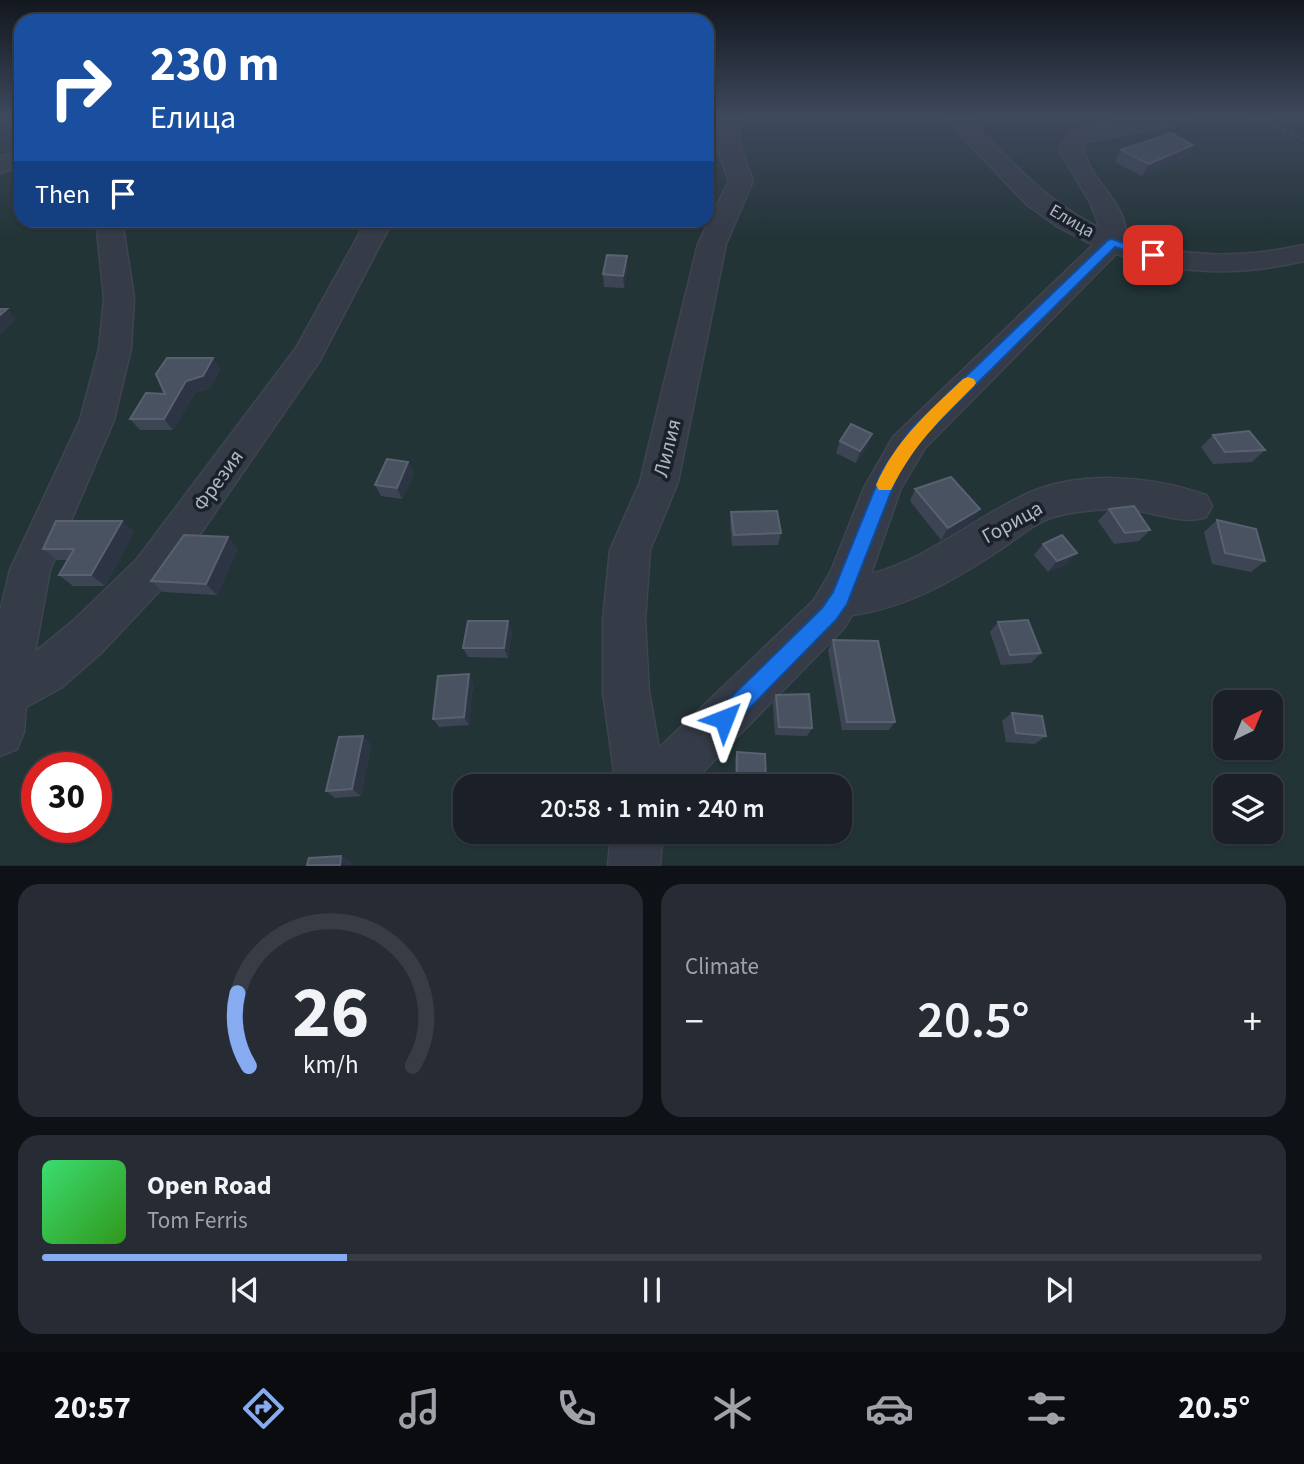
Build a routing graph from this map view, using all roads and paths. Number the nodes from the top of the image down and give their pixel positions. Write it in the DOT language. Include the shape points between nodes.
graph roads {
  1 [pos="732,157"];
  2 [pos="995,157"];
  3 [pos="1074,157"];
  4 [pos="110,228"];
  5 [pos="376,228"];
  6 [pos="1112,242"];
  7 [pos="1304,253"];
  8 [pos="1193,506"];
  9 [pos="841,597"];
  10 [pos="4,694"];
  11 [pos="0,732"];
  12 [pos="637,774"];
  13 [pos="667,774"];
  14 [pos="636,844"];
  15 [pos="634,866"];
  1 -- 12 [label="street, Лилия" via="741,181 712,244 659,482 630,550 626,692"];
  2 -- 6 [label="street, Елица" via="1040,203 1073,225"];
  3 -- 6 [label="street" via="1095,187 1113,226"];
  4 -- 10 [label="street" via="119,298 111,368 97,421 30,570"];
  5 -- 10 [label="street, Фрезия" via="308,354 151,572 45,672"];
  6 -- 7 [label="street, Елица" via="1153,255 1206,263 1254,263"];
  6 -- 9 [label="street" via="916,434 891,471"];
  8 -- 9 [label="street, Горица" via="1118,493 1052,500 904,583 864,596"];
  9 -- 13 [label="street"];
  10 -- 11 [label="street"];
  14 -- 15 [label="street, Лилия"];
}
